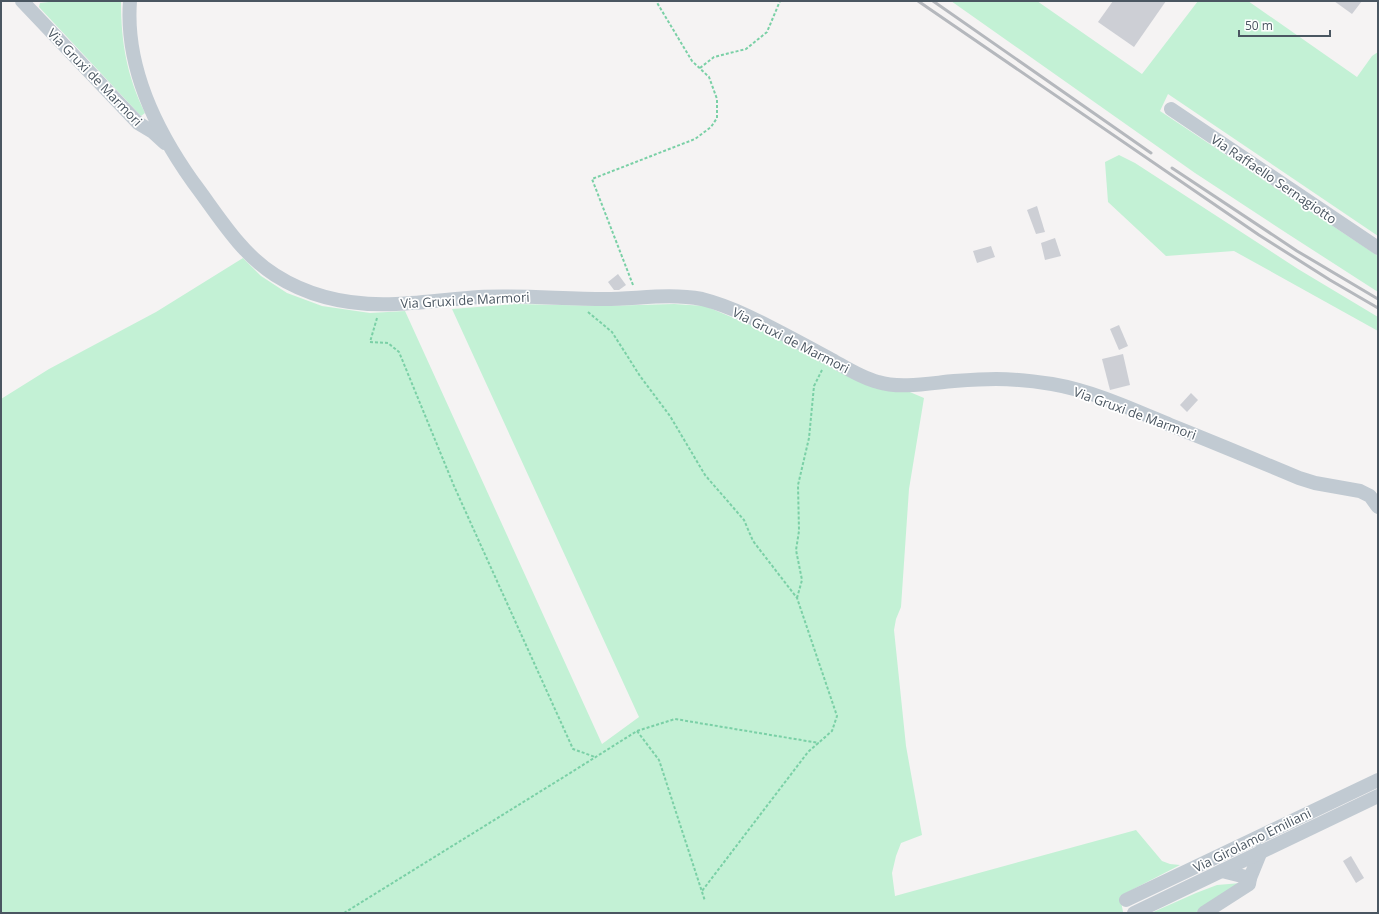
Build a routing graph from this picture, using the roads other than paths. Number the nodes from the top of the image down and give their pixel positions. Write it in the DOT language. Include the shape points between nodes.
graph roads {
  1 [pos="22,1"];
  2 [pos="130,1"];
  3 [pos="1171,109"];
  4 [pos="171,149"];
  5 [pos="1378,248"];
  6 [pos="1378,507"];
  7 [pos="1378,780"];
  8 [pos="1378,796"];
  9 [pos="1261,852"];
  10 [pos="1222,871"];
  11 [pos="1250,878"];
  12 [pos="1126,900"];
  13 [pos="1134,913"];
  14 [pos="1204,913"];
  1 -- 4 [label="street, Via Gruxi de Marmori" via="138,123 153,132"];
  2 -- 4 [label="street, Via Gruxi de Marmori" via="130,26 136,64 151,109"];
  3 -- 5 [label="street, Via Raffaello Sernagiotto"];
  4 -- 6 [label="street, Via Gruxi de Marmori" via="239,245 275,275 318,296 394,305 478,297 527,296 580,299 676,296 703,300 730,308 772,327 866,379 884,384 909,385 994,379 1017,380 1084,392 1132,409 1299,478 1360,492 1370,496"];
  7 -- 12 [label="street, Via Girolamo Emiliani"];
  8 -- 9 [label="street, Via Girolamo Emiliani"];
  9 -- 10 [label="street, Via Girolamo Emiliani"];
  9 -- 11 [label="street"];
  10 -- 11 [label="street"];
  10 -- 13 [label="street, Via Girolamo Emiliani"];
  11 -- 14 [label="street" via="1249,884"];
}
